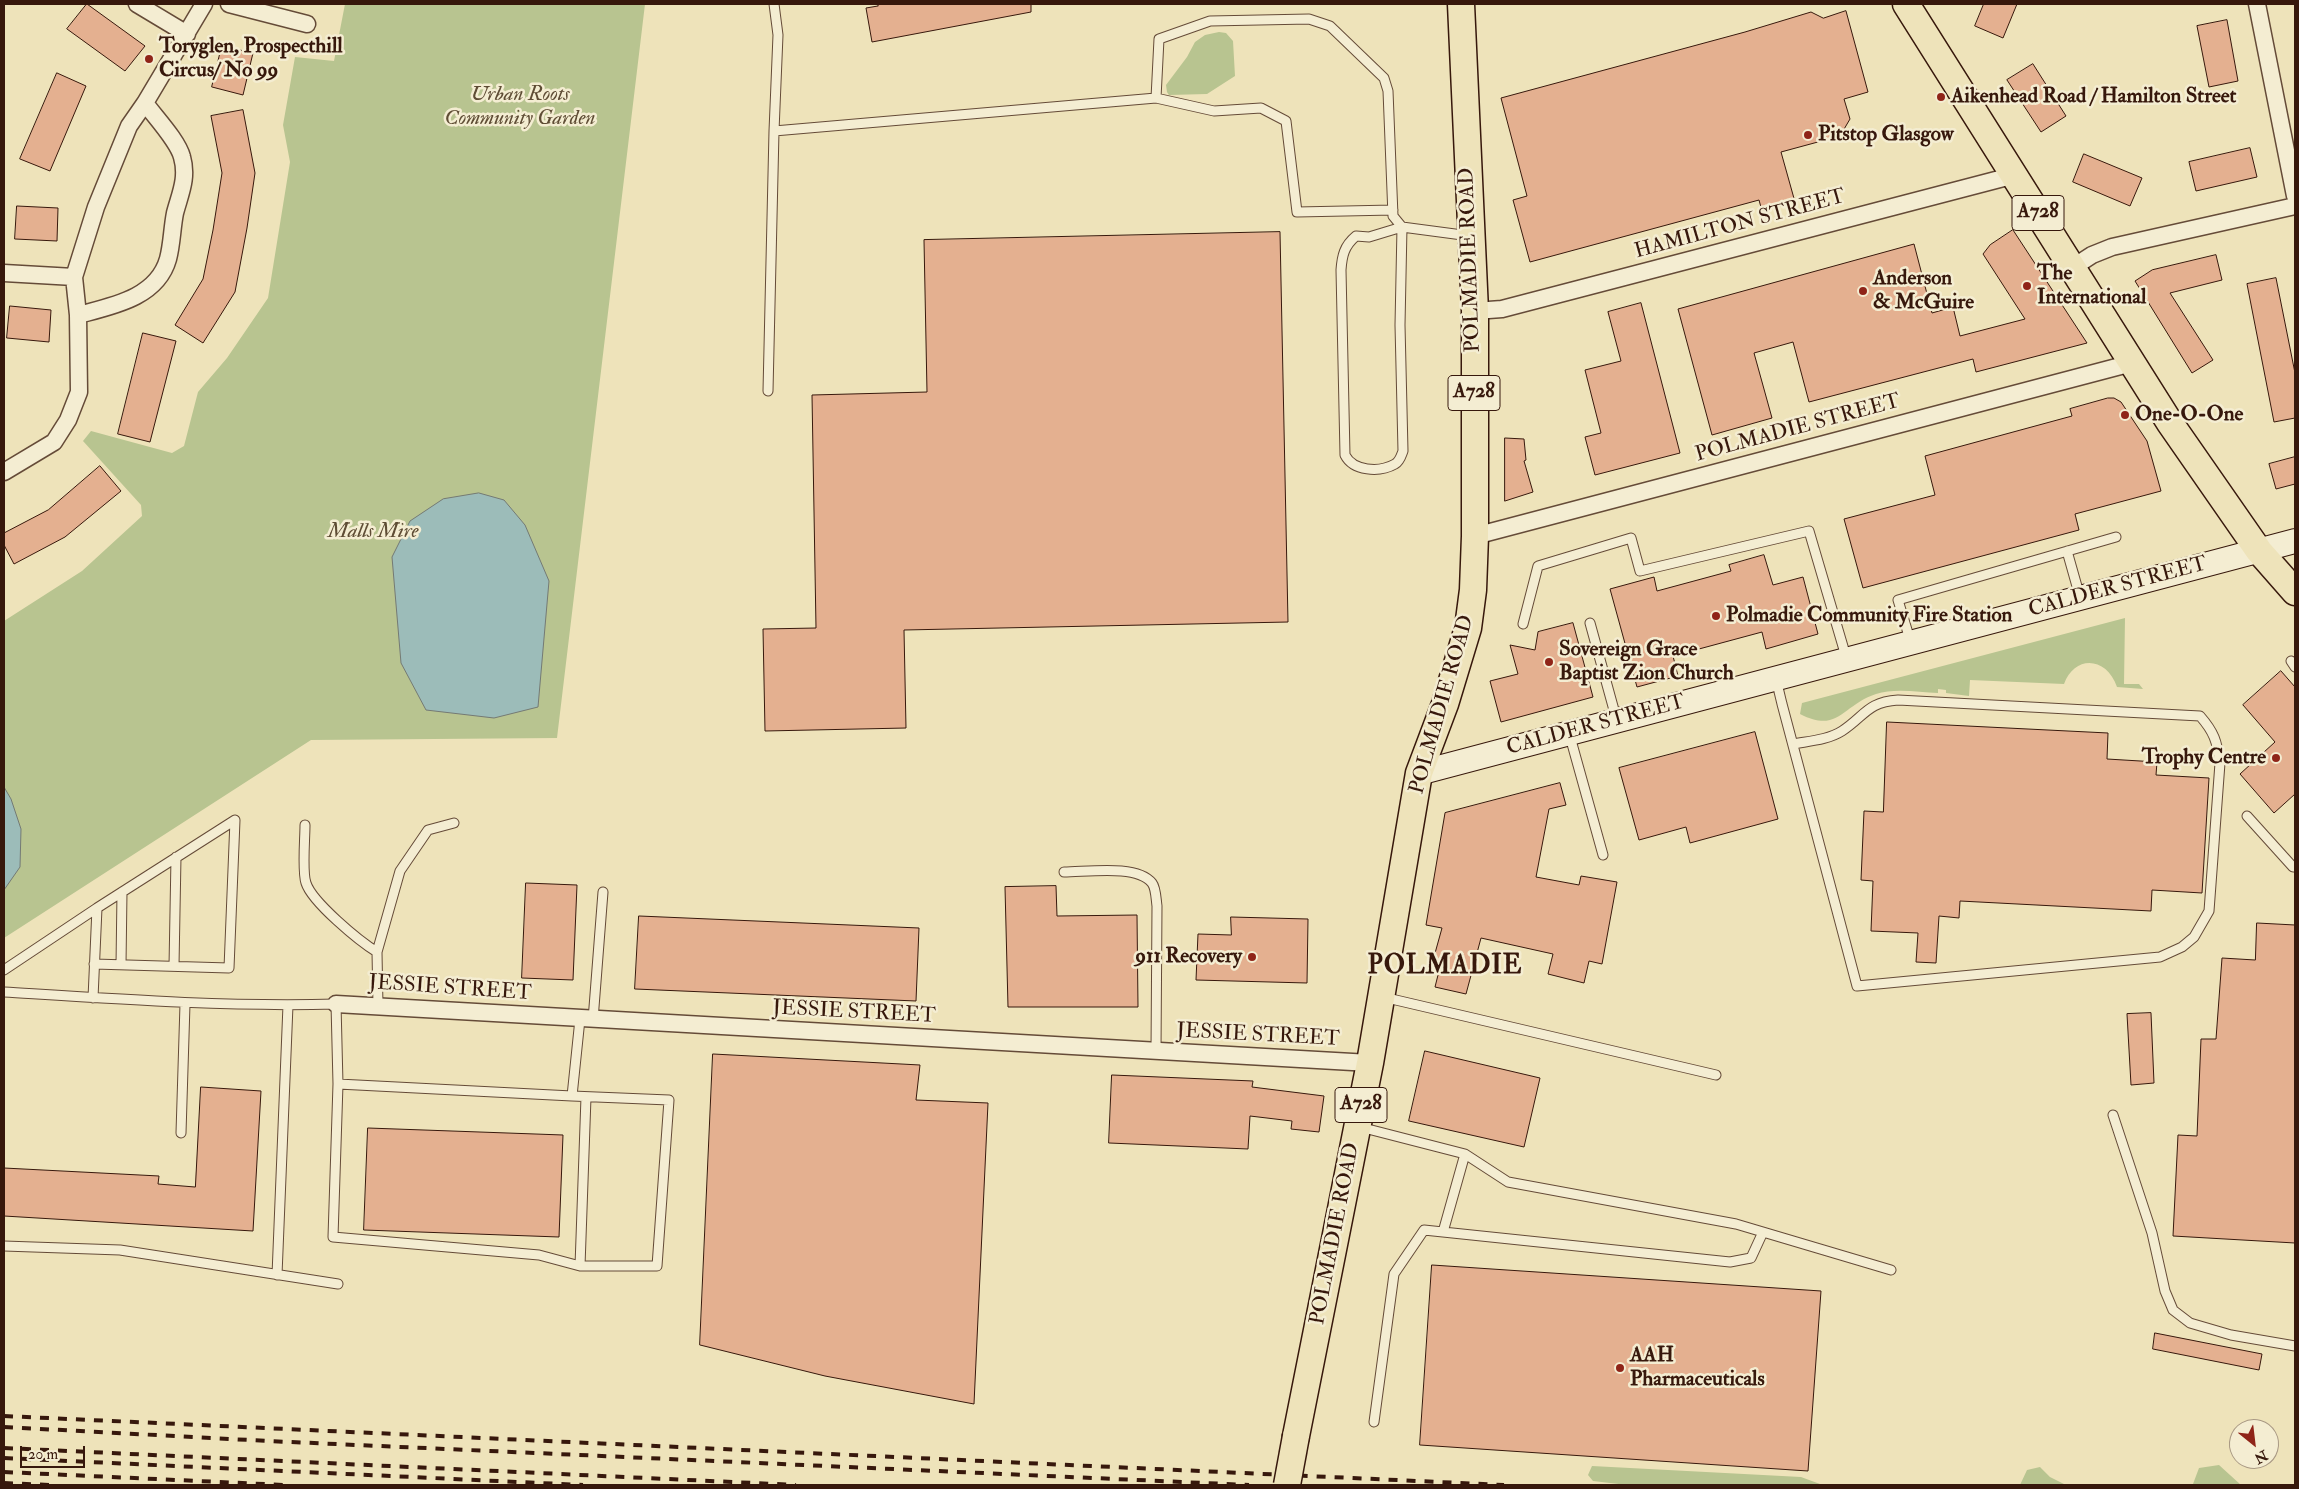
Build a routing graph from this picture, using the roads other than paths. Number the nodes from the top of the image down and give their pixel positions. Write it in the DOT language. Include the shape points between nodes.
graph roads {
  1 [pos="137,4"];
  2 [pos="204,4"];
  3 [pos="230,4"];
  4 [pos="774,4"];
  5 [pos="1461,4"];
  6 [pos="1906,4"];
  7 [pos="2257,4"];
  8 [pos="307,24"];
  9 [pos="187,34"];
  10 [pos="1156,98"];
  11 [pos="145,104"];
  12 [pos="774,131"];
  13 [pos="2015,175"];
  14 [pos="2295,196"];
  15 [pos="2295,206"];
  16 [pos="1393,210"];
  17 [pos="1402,227"];
  18 [pos="1471,236"];
  19 [pos="2072,268"];
  20 [pos="4,273"];
  21 [pos="74,277"];
  22 [pos="1474,311"];
  23 [pos="78,315"];
  24 [pos="2132,363"];
  25 [pos="768,391"];
  26 [pos="4,472"];
  27 [pos="1474,536"];
  28 [pos="2116,537"];
  29 [pos="2295,541"];
  30 [pos="2259,550"];
  31 [pos="2066,551"];
  32 [pos="2295,592"];
  33 [pos="2080,598"];
  34 [pos="1590,623"];
  35 [pos="1523,624"];
  36 [pos="1911,643"];
  37 [pos="1847,660"];
  38 [pos="1776,679"];
  39 [pos="1618,721"];
  40 [pos="1569,733"];
  41 [pos="1793,744"];
  42 [pos="1419,773"];
  43 [pos="2247,816"];
  44 [pos="454,823"];
  45 [pos="305,825"];
  46 [pos="1603,855"];
  47 [pos="176,857"];
  48 [pos="2295,867"];
  49 [pos="1064,872"];
  50 [pos="122,892"];
  51 [pos="603,892"];
  52 [pos="97,908"];
  53 [pos="377,952"];
  54 [pos="94,964"];
  55 [pos="121,964"];
  56 [pos="174,966"];
  57 [pos="4,970"];
  58 [pos="4,992"];
  59 [pos="1381,997"];
  60 [pos="93,998"];
  61 [pos="185,1004"];
  62 [pos="336,1004"];
  63 [pos="288,1005"];
  64 [pos="378,1006"];
  65 [pos="586,1019"];
  66 [pos="1156,1051"];
  67 [pos="1370,1063"];
  68 [pos="1716,1075"];
  69 [pos="338,1084"];
  70 [pos="572,1096"];
  71 [pos="586,1096"];
  72 [pos="2113,1115"];
  73 [pos="1357,1127"];
  74 [pos="181,1132"];
  75 [pos="1465,1154"];
  76 [pos="1443,1232"];
  77 [pos="1763,1232"];
  78 [pos="4,1246"];
  79 [pos="580,1266"];
  80 [pos="1891,1270"];
  81 [pos="277,1275"];
  82 [pos="338,1284"];
  83 [pos="2295,1346"];
  84 [pos="1374,1422"];
  85 [pos="1287,1485"];
  1 -- 9 [label="street"];
  2 -- 9 [label="street"];
  3 -- 8 [label="street"];
  4 -- 12 [label="lane" via="778,35"];
  5 -- 18 [label="main road, POLMADIE ROAD / A728"];
  6 -- 13 [label="main road, A728"];
  7 -- 14 [label="street"];
  9 -- 11 [label="street"];
  10 -- 12 [label="lane"];
  10 -- 16 [label="lane" via="1214,111 1261,108 1286,121 1297,212"];
  10 -- 16 [label="lane" via="1159,39 1210,21 1309,19 1330,26 1384,78 1388,91"];
  11 -- 21 [label="street" via="129,126 100,198"];
  11 -- 23 [label="street" via="182,155 185,174 168,260 149,289 134,298"];
  12 -- 25 [label="lane"];
  13 -- 19 [label="main road, A728"];
  13 -- 22 [label="street, HAMILTON STREET" via="1502,309"];
  15 -- 19 [label="street" via="2112,247"];
  16 -- 17 [label="lane" via="1393,216"];
  17 -- 17 [label="lane" via="1403,451 1394,464 1363,468 1354,466 1345,455 1342,255 1356,236 1369,237"];
  17 -- 18 [label="lane"];
  18 -- 22 [label="main road, POLMADIE ROAD / A728"];
  19 -- 24 [label="main road, A728"];
  20 -- 21 [label="street"];
  21 -- 23 [label="street"];
  22 -- 27 [label="main road, POLMADIE ROAD / A728"];
  23 -- 26 [label="street" via="79,392 68,420 54,442"];
  24 -- 27 [label="street, POLMADIE STREET"];
  24 -- 30 [label="main road, A728"];
  27 -- 42 [label="main road, POLMADIE ROAD / A728" via="1473,590 1468,628 1445,704"];
  28 -- 31 [label="lane"];
  29 -- 30 [label="main road, CALDER STREET"];
  30 -- 32 [label="main road, A728"];
  30 -- 33 [label="main road, CALDER STREET"];
  31 -- 33 [label="lane"];
  31 -- 36 [label="lane" via="1898,600"];
  33 -- 36 [label="main road, CALDER STREET"];
  34 -- 39 [label="lane"];
  35 -- 37 [label="lane" via="1538,566 1631,538 1640,571 1809,531"];
  36 -- 37 [label="main road, CALDER STREET"];
  37 -- 38 [label="main road, CALDER STREET"];
  38 -- 39 [label="main road, CALDER STREET"];
  38 -- 41 [label="lane"];
  39 -- 40 [label="main road, CALDER STREET"];
  40 -- 42 [label="main road, CALDER STREET"];
  40 -- 46 [label="lane"];
  41 -- 41 [label="lane" via="1857,986 2160,958 2194,937 2209,911 2220,763 2213,731 2200,716 1882,701 1868,708 1841,732"];
  42 -- 59 [label="main road, POLMADIE ROAD / A728"];
  43 -- 48 [label="lane"];
  44 -- 53 [label="lane" via="428,830 400,872"];
  45 -- 53 [label="lane" via="305,882 311,893 343,926"];
  47 -- 50 [label="lane"];
  47 -- 56 [label="lane"];
  47 -- 56 [label="lane" via="235,820 228,968"];
  49 -- 66 [label="lane" via="1128,871 1144,875 1154,885"];
  50 -- 52 [label="lane"];
  50 -- 55 [label="lane"];
  51 -- 65 [label="lane"];
  52 -- 54 [label="lane"];
  52 -- 57 [label="lane"];
  53 -- 64 [label="lane"];
  54 -- 55 [label="lane"];
  54 -- 60 [label="lane"];
  55 -- 56 [label="lane"];
  58 -- 60 [label="lane"];
  59 -- 67 [label="main road, POLMADIE ROAD / A728"];
  59 -- 68 [label="lane"];
  60 -- 61 [label="lane"];
  61 -- 63 [label="lane"];
  61 -- 74 [label="lane"];
  62 -- 63 [label="lane"];
  62 -- 64 [label="street, JESSIE STREET"];
  62 -- 69 [label="lane"];
  63 -- 81 [label="lane"];
  64 -- 65 [label="street, JESSIE STREET"];
  65 -- 66 [label="street, JESSIE STREET"];
  65 -- 70 [label="lane"];
  66 -- 67 [label="street, JESSIE STREET"];
  67 -- 73 [label="main road, POLMADIE ROAD / A728"];
  69 -- 70 [label="lane"];
  69 -- 79 [label="lane" via="333,1237 539,1255"];
  70 -- 71 [label="lane"];
  71 -- 79 [label="lane"];
  71 -- 79 [label="lane" via="669,1100 657,1266"];
  72 -- 83 [label="lane" via="2152,1233 2164,1291 2173,1310 2190,1323 2223,1333"];
  73 -- 75 [label="lane"];
  73 -- 85 [label="main road, POLMADIE ROAD / A728, bridge"];
  75 -- 76 [label="lane"];
  75 -- 77 [label="lane" via="1508,1182 1736,1224"];
  76 -- 77 [label="lane" via="1730,1262 1751,1258"];
  76 -- 84 [label="lane" via="1424,1230 1394,1274"];
  77 -- 80 [label="lane"];
  78 -- 81 [label="lane" via="120,1250"];
  81 -- 82 [label="lane"];
}
